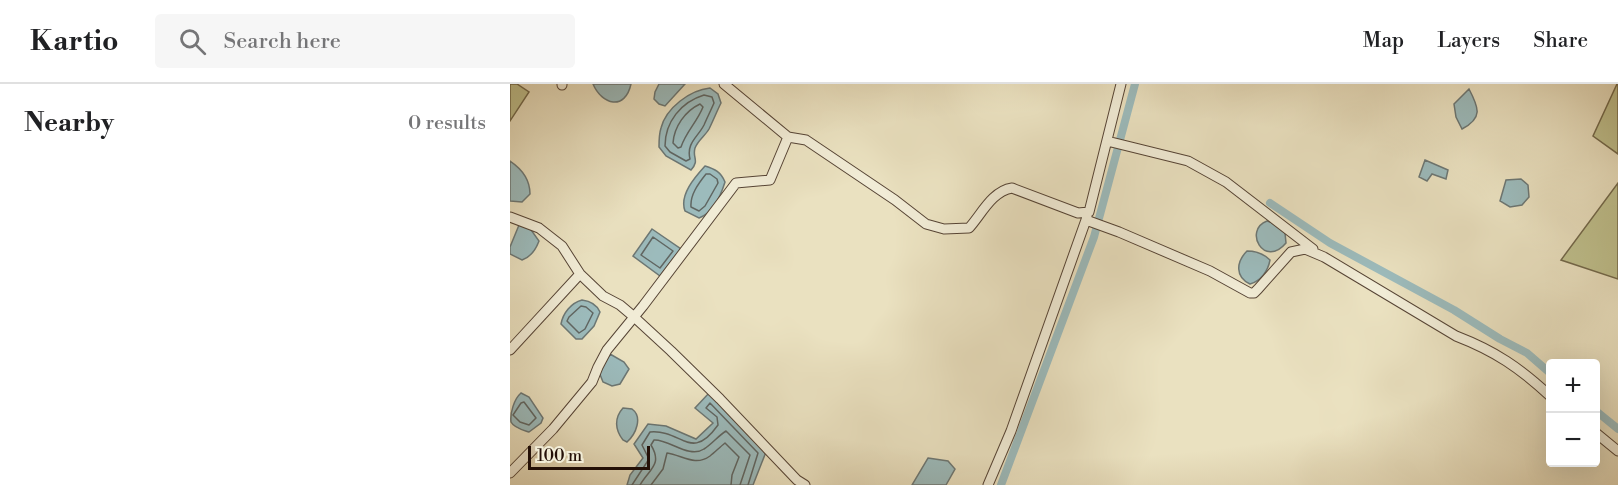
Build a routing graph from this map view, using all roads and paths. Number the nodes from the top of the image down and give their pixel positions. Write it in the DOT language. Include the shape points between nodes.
graph roads {
  1 [pos="724,84"];
  2 [pos="1121,84"];
  3 [pos="788,137"];
  4 [pos="1107,141"];
  5 [pos="1087,216"];
  6 [pos="510,217"];
  7 [pos="1322,256"];
  8 [pos="580,274"];
  9 [pos="633,316"];
  10 [pos="510,350"];
  11 [pos="1546,391"];
  12 [pos="1600,436"];
  13 [pos="1618,451"];
  14 [pos="511,469"];
  15 [pos="805,485"];
  16 [pos="988,485"];
  1 -- 3 [label="street"];
  2 -- 4 [label="street"];
  3 -- 5 [label="street" via="806,140 926,224 944,229 969,228 998,193 1012,188"];
  3 -- 9 [label="street" via="770,180 736,183"];
  4 -- 5 [label="street"];
  4 -- 7 [label="street" via="1188,160 1226,182"];
  5 -- 7 [label="street" via="1250,293 1291,252 1305,249"];
  5 -- 16 [label="street"];
  6 -- 8 [label="street" via="552,237"];
  7 -- 11 [label="street" via="1445,330 1509,362"];
  8 -- 9 [label="street"];
  8 -- 10 [label="street"];
  9 -- 14 [label="street" via="607,350 592,382 553,429"];
  9 -- 15 [label="street"];
  12 -- 13 [label="street"];
}
